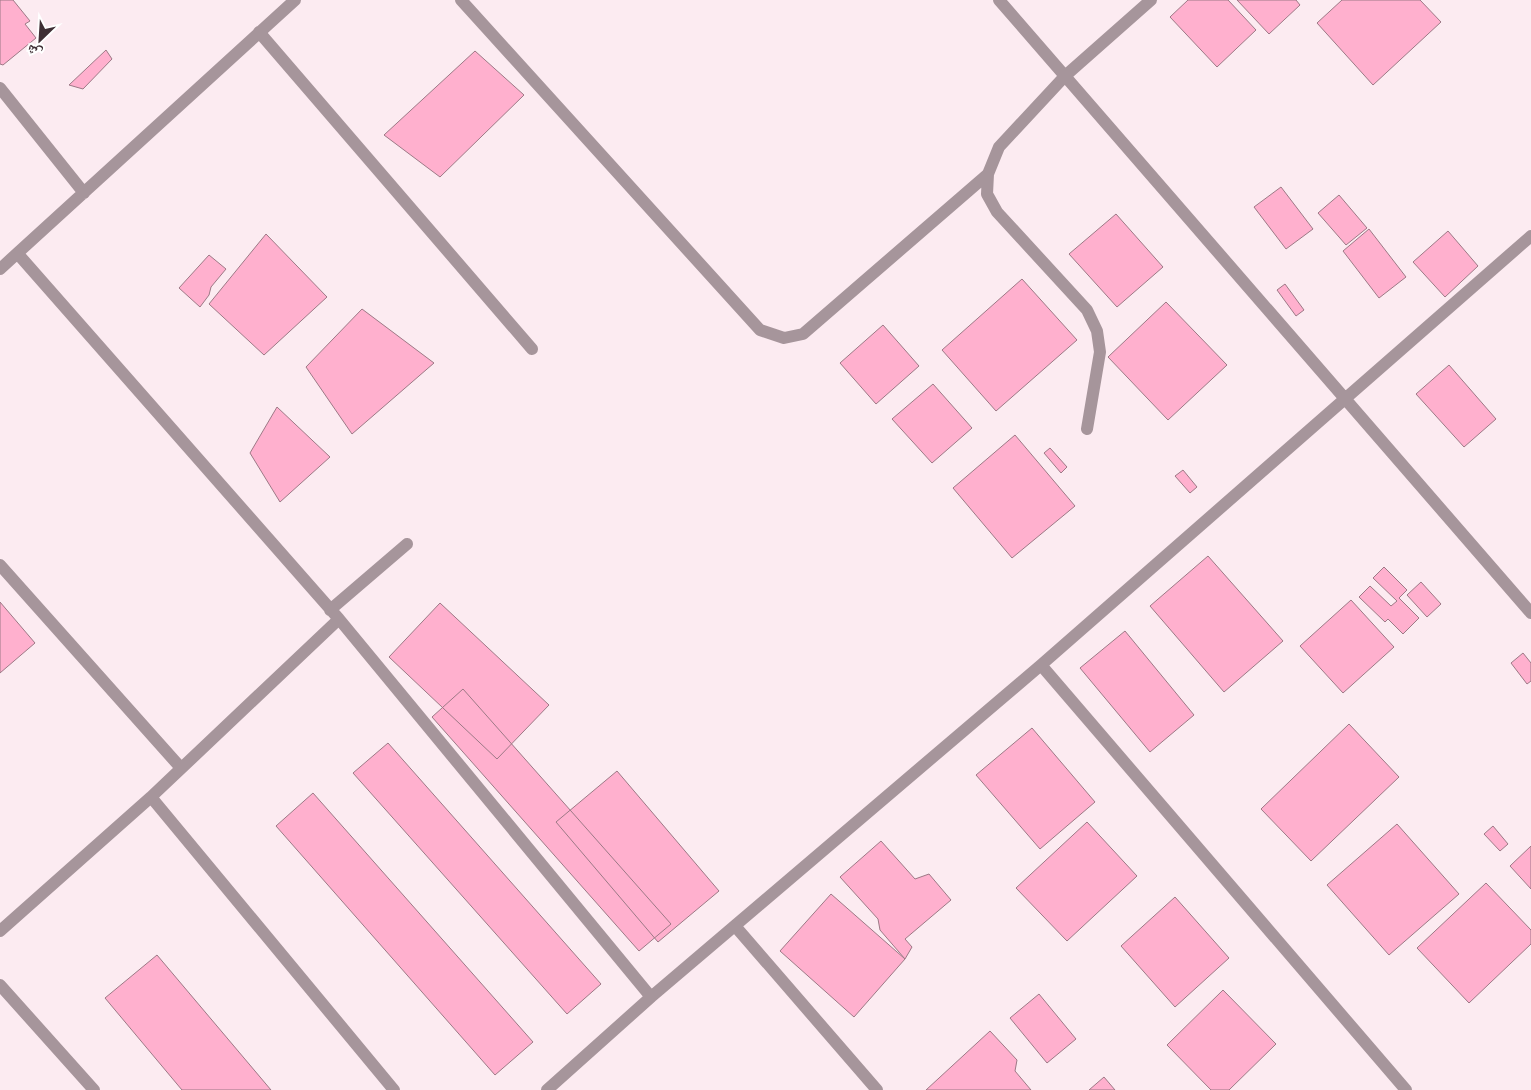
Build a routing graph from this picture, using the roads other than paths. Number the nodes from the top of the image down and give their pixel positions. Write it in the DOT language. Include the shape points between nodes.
graph roads {
  1 [pos="295,0"];
  2 [pos="461,0"];
  3 [pos="999,0"];
  4 [pos="1151,0"];
  5 [pos="259,32"];
  6 [pos="1065,76"];
  7 [pos="0,88"];
  8 [pos="988,174"];
  9 [pos="84,193"];
  10 [pos="1531,236"];
  11 [pos="18,254"];
  12 [pos="0,269"];
  13 [pos="532,349"];
  14 [pos="1347,400"];
  15 [pos="1087,430"];
  16 [pos="407,544"];
  17 [pos="0,565"];
  18 [pos="1531,613"];
  19 [pos="334,614"];
  20 [pos="1041,665"];
  21 [pos="181,768"];
  22 [pos="151,797"];
  23 [pos="735,926"];
  24 [pos="0,931"];
  25 [pos="0,985"];
  26 [pos="651,996"];
  27 [pos="94,1090"];
  28 [pos="394,1090"];
  29 [pos="547,1090"];
  30 [pos="877,1090"];
  31 [pos="1406,1090"];
  1 -- 5 [label="street"];
  2 -- 8 [label="street" via="760,330 784,338 803,334"];
  3 -- 6 [label="street"];
  4 -- 6 [label="street"];
  5 -- 9 [label="street"];
  5 -- 13 [label="street"];
  6 -- 8 [label="street" via="999,147"];
  6 -- 14 [label="street"];
  7 -- 9 [label="street"];
  8 -- 15 [label="street" via="987,194 997,212 1087,310 1097,331 1100,352"];
  9 -- 11 [label="street"];
  10 -- 14 [label="street"];
  11 -- 12 [label="street"];
  11 -- 19 [label="street"];
  14 -- 18 [label="street"];
  14 -- 20 [label="street"];
  16 -- 19 [label="street"];
  17 -- 21 [label="street"];
  19 -- 21 [label="street"];
  19 -- 26 [label="street"];
  20 -- 23 [label="street"];
  20 -- 31 [label="street"];
  21 -- 22 [label="street"];
  22 -- 24 [label="street"];
  22 -- 28 [label="street"];
  23 -- 26 [label="street"];
  23 -- 30 [label="street"];
  25 -- 27 [label="street"];
  26 -- 29 [label="street"];
}
